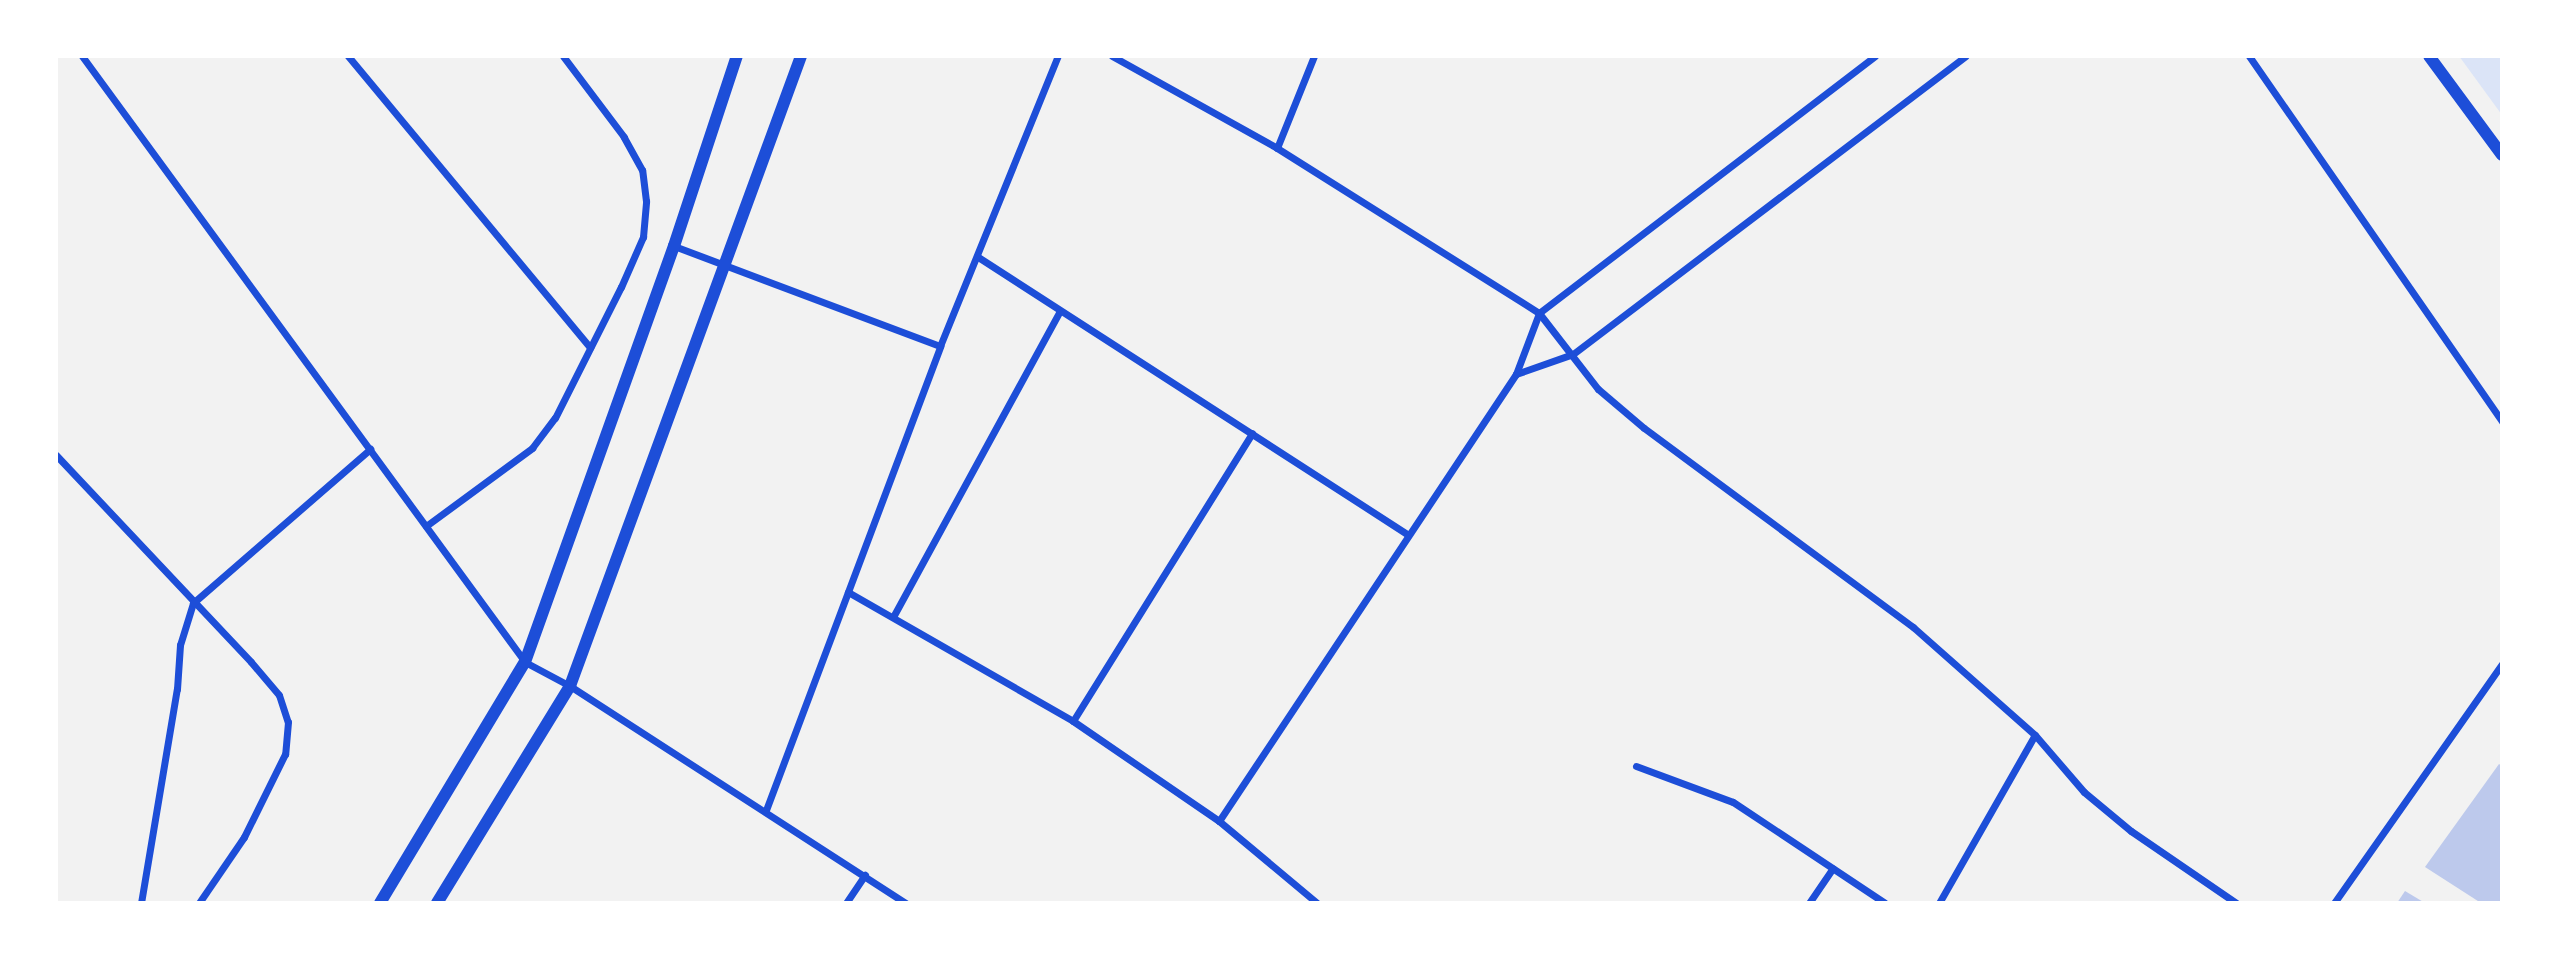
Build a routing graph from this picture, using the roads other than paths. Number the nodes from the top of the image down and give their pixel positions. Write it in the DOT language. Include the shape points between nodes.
graph roads {
  1 [pos="82,56"];
  2 [pos="348,56"];
  3 [pos="563,56"];
  4 [pos="737,56"];
  5 [pos="801,56"];
  6 [pos="1058,56"];
  7 [pos="1112,56"];
  8 [pos="1314,56"];
  9 [pos="1875,56"];
  10 [pos="1966,56"];
  11 [pos="2249,56"];
  12 [pos="2429,56"];
  13 [pos="1277,148"];
  14 [pos="2502,155"];
  15 [pos="674,246"];
  16 [pos="978,257"];
  17 [pos="724,266"];
  18 [pos="1059,312"];
  19 [pos="1539,313"];
  20 [pos="940,346"];
  21 [pos="590,348"];
  22 [pos="1573,354"];
  23 [pos="1516,374"];
  24 [pos="2502,422"];
  25 [pos="1252,433"];
  26 [pos="370,449"];
  27 [pos="56,455"];
  28 [pos="426,526"];
  29 [pos="1407,534"];
  30 [pos="848,592"];
  31 [pos="192,603"];
  32 [pos="893,617"];
  33 [pos="525,662"];
  34 [pos="2502,663"];
  35 [pos="570,686"];
  36 [pos="1073,721"];
  37 [pos="2035,735"];
  38 [pos="1636,766"];
  39 [pos="766,810"];
  40 [pos="1219,821"];
  41 [pos="1833,867"];
  42 [pos="865,875"];
  43 [pos="141,903"];
  44 [pos="199,903"];
  45 [pos="380,903"];
  46 [pos="437,903"];
  47 [pos="846,903"];
  48 [pos="906,903"];
  49 [pos="1317,903"];
  50 [pos="1809,903"];
  51 [pos="1885,903"];
  52 [pos="1939,903"];
  53 [pos="2236,903"];
  54 [pos="2334,903"];
  1 -- 26 [label="street"];
  2 -- 21 [label="street"];
  3 -- 21 [label="street" via="624,137 642,170 646,201 643,237"];
  4 -- 15 [label="street"];
  5 -- 17 [label="street"];
  6 -- 16 [label="street"];
  7 -- 13 [label="street"];
  8 -- 13 [label="street"];
  9 -- 19 [label="street"];
  10 -- 22 [label="street"];
  11 -- 24 [label="street"];
  12 -- 14 [label="street"];
  13 -- 19 [label="street"];
  15 -- 17 [label="street"];
  15 -- 33 [label="street"];
  16 -- 18 [label="street"];
  16 -- 20 [label="street"];
  17 -- 20 [label="street"];
  17 -- 35 [label="street"];
  18 -- 25 [label="street"];
  18 -- 32 [label="street"];
  19 -- 22 [label="street"];
  19 -- 23 [label="street"];
  20 -- 30 [label="street"];
  21 -- 28 [label="street" via="555,418 532,448"];
  22 -- 23 [label="street"];
  22 -- 37 [label="street" via="1598,389 1644,428 1913,627"];
  23 -- 29 [label="street"];
  25 -- 29 [label="street"];
  25 -- 36 [label="street"];
  26 -- 28 [label="street"];
  26 -- 31 [label="street"];
  27 -- 31 [label="street"];
  28 -- 33 [label="street"];
  29 -- 40 [label="street"];
  30 -- 32 [label="street"];
  30 -- 39 [label="street"];
  31 -- 43 [label="street" via="180,645 177,689"];
  31 -- 44 [label="street" via="279,695 288,722 285,754 250,825"];
  32 -- 36 [label="street"];
  33 -- 35 [label="street"];
  33 -- 45 [label="street"];
  34 -- 54 [label="street"];
  35 -- 39 [label="street"];
  35 -- 46 [label="street"];
  36 -- 40 [label="street"];
  37 -- 52 [label="street"];
  37 -- 53 [label="street" via="2084,792"];
  38 -- 41 [label="street" via="1733,802"];
  39 -- 42 [label="street"];
  40 -- 49 [label="street"];
  41 -- 50 [label="street"];
  41 -- 51 [label="street"];
  42 -- 47 [label="street"];
  42 -- 48 [label="street"];
}
